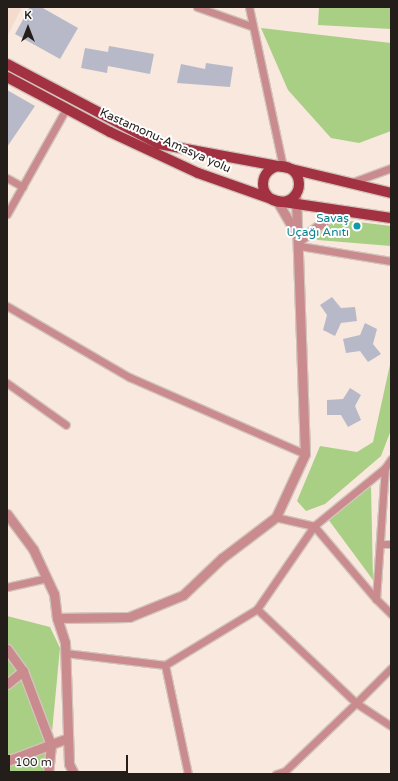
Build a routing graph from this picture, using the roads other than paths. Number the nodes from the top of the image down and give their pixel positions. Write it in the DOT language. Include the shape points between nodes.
graph roads {
  1 [pos="197,7"];
  2 [pos="249,7"];
  3 [pos="251,26"];
  4 [pos="7,64"];
  5 [pos="7,77"];
  6 [pos="66,109"];
  7 [pos="283,167"];
  8 [pos="391,168"];
  9 [pos="7,178"];
  10 [pos="348,184"];
  11 [pos="23,187"];
  12 [pos="296,193"];
  13 [pos="391,193"];
  14 [pos="276,201"];
  15 [pos="297,204"];
  16 [pos="337,212"];
  17 [pos="7,214"];
  18 [pos="391,218"];
  19 [pos="300,243"];
  20 [pos="391,261"];
  21 [pos="7,306"];
  22 [pos="7,383"];
  23 [pos="66,425"];
  24 [pos="305,454"];
  25 [pos="391,459"];
  26 [pos="385,468"];
  27 [pos="7,514"];
  28 [pos="276,517"];
  29 [pos="314,526"];
  30 [pos="380,544"];
  31 [pos="391,544"];
  32 [pos="47,578"];
  33 [pos="7,587"];
  34 [pos="376,599"];
  35 [pos="257,609"];
  36 [pos="391,614"];
  37 [pos="57,618"];
  38 [pos="7,649"];
  39 [pos="66,653"];
  40 [pos="165,665"];
  41 [pos="391,668"];
  42 [pos="23,671"];
  43 [pos="7,684"];
  44 [pos="356,703"];
  45 [pos="391,726"];
  46 [pos="68,738"];
  47 [pos="51,745"];
  48 [pos="7,761"];
  49 [pos="48,774"];
  50 [pos="74,774"];
  51 [pos="188,774"];
  52 [pos="276,774"];
  1 -- 3 [label="street"];
  2 -- 3 [label="street"];
  3 -- 7 [label="street"];
  4 -- 7 [label="main road, Kastamonu-Amasya yolu" via="159,144"];
  5 -- 6 [label="main road, Kastamonu-Amasya yolu"];
  6 -- 11 [label="street"];
  6 -- 14 [label="main road, Kastamonu-Amasya yolu" via="198,173"];
  7 -- 10 [label="main road, Kastamonu-Amasya yolu"];
  7 -- 12 [label="main road" via="297,176"];
  7 -- 14 [label="main road" via="272,169 265,178 264,190"];
  8 -- 10 [label="street"];
  9 -- 11 [label="street"];
  10 -- 13 [label="main road, Kastamonu-Amasya yolu"];
  11 -- 17 [label="street"];
  12 -- 14 [label="main road" via="288,201"];
  12 -- 15 [label="street"];
  14 -- 15 [label="main road, Kastamonu-Amasya yolu"];
  14 -- 19 [label="street"];
  15 -- 16 [label="main road, Kastamonu-Amasya yolu"];
  15 -- 19 [label="street"];
  16 -- 18 [label="main road, Kastamonu-Amasya yolu"];
  16 -- 19 [label="street"];
  19 -- 20 [label="street"];
  19 -- 24 [label="street"];
  21 -- 24 [label="street" via="129,377"];
  22 -- 23 [label="street"];
  24 -- 28 [label="street"];
  25 -- 26 [label="street"];
  26 -- 29 [label="street"];
  26 -- 30 [label="street"];
  27 -- 32 [label="street" via="33,549"];
  28 -- 29 [label="street"];
  28 -- 37 [label="street" via="222,558 183,595 129,617"];
  29 -- 34 [label="street"];
  29 -- 35 [label="street"];
  30 -- 31 [label="street"];
  30 -- 34 [label="street"];
  32 -- 33 [label="street"];
  32 -- 37 [label="street" via="54,594"];
  34 -- 36 [label="street"];
  35 -- 40 [label="street"];
  35 -- 44 [label="street"];
  37 -- 39 [label="street"];
  38 -- 42 [label="street"];
  39 -- 40 [label="street"];
  39 -- 46 [label="street"];
  40 -- 51 [label="street"];
  41 -- 44 [label="street"];
  42 -- 43 [label="street"];
  42 -- 47 [label="street"];
  44 -- 45 [label="street"];
  44 -- 52 [label="street" via="285,771"];
  46 -- 47 [label="street"];
  46 -- 50 [label="street"];
  47 -- 48 [label="street"];
  47 -- 49 [label="street"];
}
